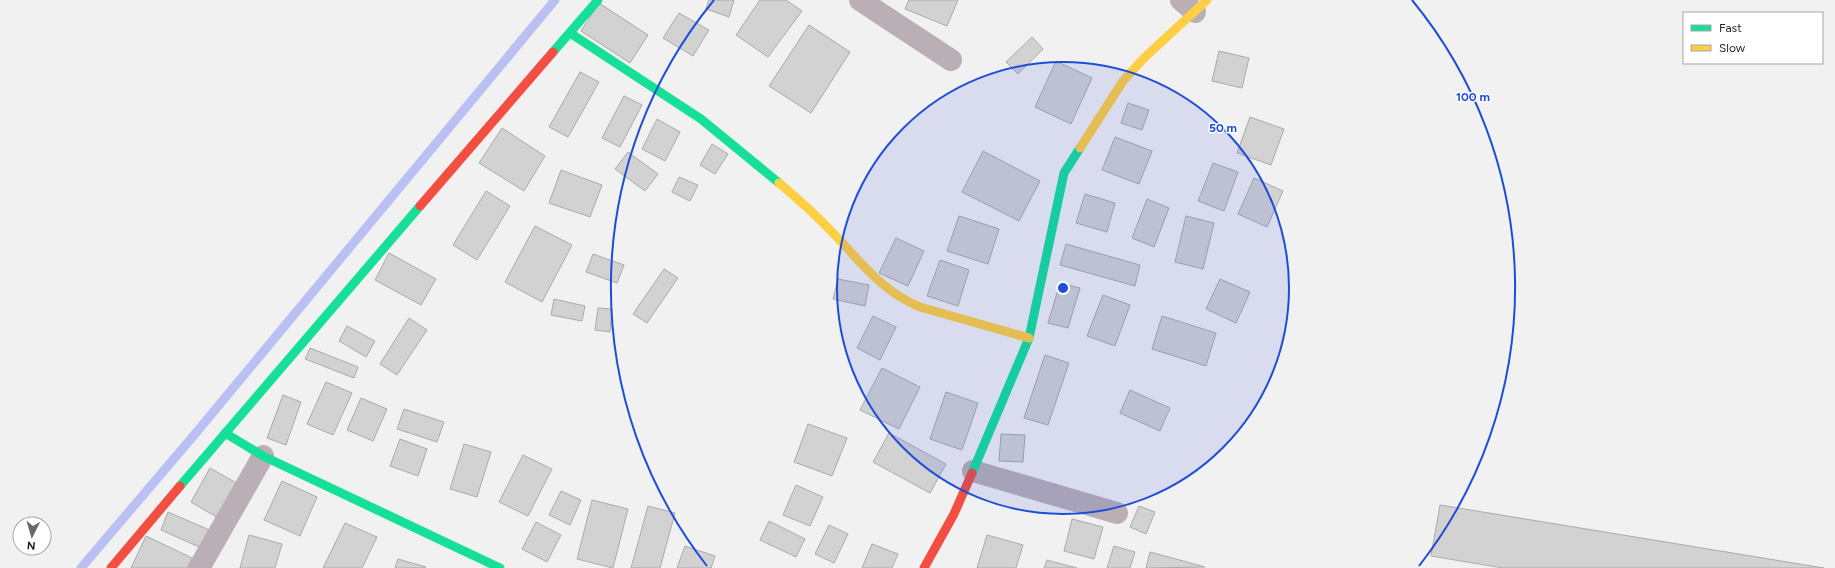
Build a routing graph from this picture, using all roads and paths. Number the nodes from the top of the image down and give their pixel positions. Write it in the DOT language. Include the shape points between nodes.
graph roads {
  1 [pos="598,0"];
  2 [pos="860,0"];
  3 [pos="1194,4"];
  4 [pos="570,33"];
  5 [pos="951,60"];
  6 [pos="1029,338"];
  7 [pos="225,433"];
  8 [pos="263,456"];
  9 [pos="973,471"];
  10 [pos="1117,513"];
  11 [pos="111,568"];
  12 [pos="199,568"];
  13 [pos="500,568"];
  14 [pos="924,568"];
  1 -- 4 [label="street"];
  2 -- 5 [label="street"];
  3 -- 6 [label="street" via="1123,82 1064,173"];
  4 -- 6 [label="street" via="701,119 787,190 831,231 884,287 920,307"];
  4 -- 7 [label="street"];
  6 -- 9 [label="street"];
  7 -- 8 [label="street"];
  7 -- 11 [label="street"];
  8 -- 12 [label="street"];
  8 -- 13 [label="street"];
  9 -- 10 [label="street"];
  9 -- 14 [label="street" via="954,514"];
}
